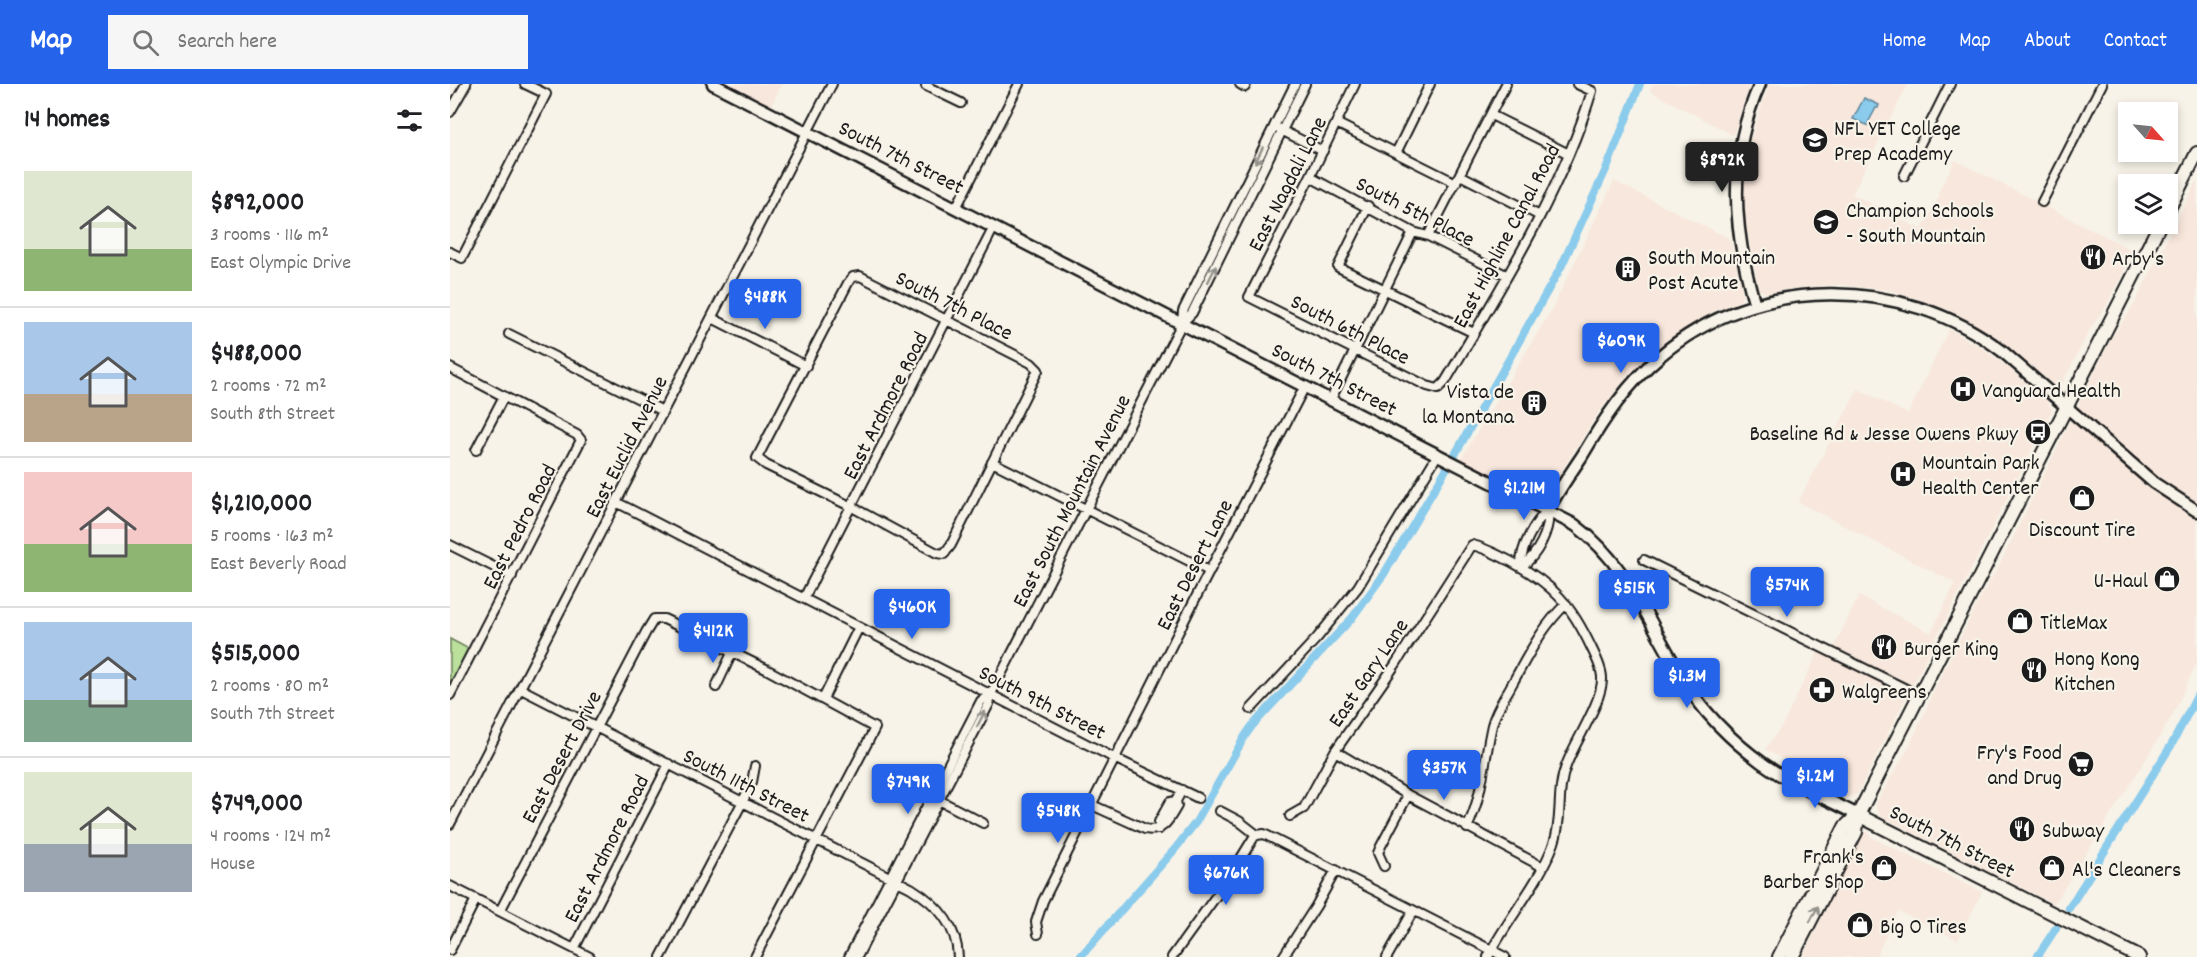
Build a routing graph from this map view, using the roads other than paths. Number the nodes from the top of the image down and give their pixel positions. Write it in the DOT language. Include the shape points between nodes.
graph roads {
  1 [pos="466,84"];
  2 [pos="525,84"];
  3 [pos="713,84"];
  4 [pos="832,84"];
  5 [pos="1018,84"];
  6 [pos="1295,84"];
  7 [pos="1305,84"];
  8 [pos="1355,84"];
  9 [pos="1430,84"];
  10 [pos="1506,84"];
  11 [pos="1577,84"];
  12 [pos="1760,84"];
  13 [pos="1950,84"];
  14 [pos="2102,84"];
  15 [pos="926,85"];
  16 [pos="961,103"];
  17 [pos="450,112"];
  18 [pos="1491,115"];
  19 [pos="1336,123"];
  20 [pos="1274,127"];
  21 [pos="1282,131"];
  22 [pos="808,132"];
  23 [pos="1323,151"];
  24 [pos="1396,153"];
  25 [pos="2197,153"];
  26 [pos="1569,154"];
  27 [pos="1460,174"];
  28 [pos="1904,176"];
  29 [pos="1310,177"];
  30 [pos="1456,183"];
  31 [pos="2178,190"];
  32 [pos="2043,202"];
  33 [pos="1368,206"];
  34 [pos="956,208"];
  35 [pos="1540,216"];
  36 [pos="994,227"];
  37 [pos="1413,231"];
  38 [pos="2155,234"];
  39 [pos="1428,236"];
  40 [pos="450,252"];
  41 [pos="1506,275"];
  42 [pos="1385,290"];
  43 [pos="1249,297"];
  44 [pos="1755,305"];
  45 [pos="712,318"];
  46 [pos="948,319"];
  47 [pos="1182,324"];
  48 [pos="1474,333"];
  49 [pos="509,334"];
  50 [pos="1355,350"];
  51 [pos="806,366"];
  52 [pos="450,368"];
  53 [pos="1305,386"];
  54 [pos="1438,389"];
  55 [pos="504,396"];
  56 [pos="1331,399"];
  57 [pos="2066,406"];
  58 [pos="663,411"];
  59 [pos="476,450"];
  60 [pos="1438,454"];
  61 [pos="992,462"];
  62 [pos="616,502"];
  63 [pos="852,507"];
  64 [pos="1085,509"];
  65 [pos="1548,510"];
  66 [pos="2197,511"];
  67 [pos="1527,543"];
  68 [pos="450,544"];
  69 [pos="1537,548"];
  70 [pos="1644,560"];
  71 [pos="1521,567"];
  72 [pos="1209,571"];
  73 [pos="512,576"];
  74 [pos="804,598"];
  75 [pos="1566,604"];
  76 [pos="859,627"];
  77 [pos="732,653"];
  78 [pos="716,687"];
  79 [pos="521,689"];
  80 [pos="991,694"];
  81 [pos="450,695"];
  82 [pos="1918,697"];
  83 [pos="823,699"];
  84 [pos="1251,709"];
  85 [pos="596,727"];
  86 [pos="1335,751"];
  87 [pos="1114,758"];
  88 [pos="669,764"];
  89 [pos="755,766"];
  90 [pos="1182,790"];
  91 [pos="1408,795"];
  92 [pos="1198,798"];
  93 [pos="936,799"];
  94 [pos="743,801"];
  95 [pos="1092,805"];
  96 [pos="1220,811"];
  97 [pos="1858,815"];
  98 [pos="1290,816"];
  99 [pos="983,823"];
  100 [pos="450,824"];
  101 [pos="1467,828"];
  102 [pos="1257,835"];
  103 [pos="817,839"];
  104 [pos="1384,866"];
  105 [pos="1543,867"];
  106 [pos="1336,870"];
  107 [pos="894,879"];
  108 [pos="450,885"];
  109 [pos="476,899"];
  110 [pos="500,911"];
  111 [pos="1413,911"];
  112 [pos="1038,934"];
  113 [pos="574,949"];
  114 [pos="450,950"];
  115 [pos="1791,951"];
  116 [pos="1490,954"];
  117 [pos="590,957"];
  118 [pos="661,957"];
  119 [pos="755,957"];
  120 [pos="849,957"];
  121 [pos="857,957"];
  122 [pos="958,957"];
  123 [pos="1172,957"];
  124 [pos="1283,957"];
  125 [pos="1387,957"];
  126 [pos="1505,957"];
  127 [pos="1779,957"];
  128 [pos="2139,957"];
  1 -- 17 [label="street"];
  2 -- 40 [label="street" via="546,94 462,258"];
  3 -- 22 [label="main road, South 7th Street"];
  4 -- 22 [label="street, East Euclid Avenue"];
  5 -- 34 [label="street"];
  6 -- 20 [label="street, East South Mountain Avenue"];
  7 -- 21 [label="street, East South Mountain Avenue"];
  8 -- 19 [label="street, East Nagdali Lane"];
  9 -- 24 [label="street"];
  10 -- 18 [label="street"];
  11 -- 26 [label="street, East Highline Canal Road" via="1592,91"];
  12 -- 44 [label="main road" via="1739,151 1736,199 1740,247"];
  13 -- 28 [label="street"];
  14 -- 32 [label="street"];
  15 -- 16 [label="street"];
  18 -- 26 [label="street"];
  18 -- 27 [label="street"];
  19 -- 23 [label="street, East Nagdali Lane"];
  19 -- 24 [label="street"];
  20 -- 21 [label="street"];
  20 -- 47 [label="street, East South Mountain Avenue, one-way" via="1183,311"];
  21 -- 23 [label="street"];
  47 -- 21 [label="street, East South Mountain Avenue, one-way" via="1192,314"];
  22 -- 34 [label="main road, South 7th Street"];
  22 -- 45 [label="street, East Euclid Avenue"];
  23 -- 29 [label="street, East Nagdali Lane"];
  24 -- 30 [label="street"];
  25 -- 31 [label="main road"];
  26 -- 35 [label="street, East Highline Canal Road"];
  27 -- 30 [label="street"];
  27 -- 35 [label="street"];
  29 -- 33 [label="street, South 5th Place"];
  29 -- 43 [label="street, East Nagdali Lane"];
  30 -- 39 [label="street"];
  33 -- 37 [label="street, South 5th Place"];
  33 -- 42 [label="street" via="1338,267"];
  34 -- 36 [label="main road, South 7th Street"];
  35 -- 41 [label="street, East Highline Canal Road"];
  36 -- 46 [label="street, East Ardmore Road"];
  36 -- 47 [label="main road, South 7th Street"];
  37 -- 39 [label="street, South 5th Place"];
  37 -- 42 [label="street"];
  38 -- 57 [label="main road"];
  39 -- 41 [label="street, South 5th Place"];
  41 -- 48 [label="street, East Highline Canal Road"];
  42 -- 48 [label="street"];
  42 -- 50 [label="street"];
  43 -- 50 [label="street, South 6th Place"];
  44 -- 57 [label="main road" via="1793,297 1843,294 1924,309 1983,338"];
  44 -- 65 [label="main road" via="1695,331 1638,376 1608,413"];
  45 -- 51 [label="street"];
  45 -- 58 [label="street, East Euclid Avenue"];
  46 -- 51 [label="street, South 7th Place" via="860,276 853,277"];
  46 -- 61 [label="street, South 7th Place" via="1038,370"];
  46 -- 63 [label="street, East Ardmore Road"];
  47 -- 53 [label="main road, South 7th Street"];
  47 -- 64 [label="street, East South Mountain Avenue"];
  48 -- 54 [label="street, East Highline Canal Road"];
  49 -- 58 [label="street"];
  50 -- 54 [label="street, South 6th Place"];
  50 -- 56 [label="street"];
  51 -- 63 [label="street" via="757,458"];
  52 -- 55 [label="street"];
  53 -- 56 [label="main road, South 7th Street"];
  53 -- 72 [label="street, East Desert Lane"];
  55 -- 59 [label="street"];
  55 -- 73 [label="street, East Pedro Road" via="579,437 581,444"];
  56 -- 60 [label="main road, South 7th Street"];
  57 -- 66 [label="main road" via="2154,483"];
  57 -- 82 [label="main road"];
  58 -- 62 [label="street, East Euclid Avenue"];
  60 -- 65 [label="main road, South 7th Street"];
  60 -- 84 [label="street" via="1358,587"];
  61 -- 63 [label="street" via="944,554"];
  61 -- 64 [label="street"];
  62 -- 74 [label="street, South 9th Street"];
  62 -- 79 [label="street, East Euclid Avenue"];
  63 -- 74 [label="street, East Ardmore Road"];
  64 -- 72 [label="street"];
  64 -- 80 [label="street, East South Mountain Avenue"];
  65 -- 67 [label="street"];
  65 -- 69 [label="street" via="1550,523"];
  65 -- 97 [label="main road, South 7th Street" via="1588,534 1613,560 1689,688 1729,734 1777,772"];
  67 -- 69 [label="street"];
  67 -- 71 [label="street" via="1520,556"];
  68 -- 73 [label="street"];
  69 -- 71 [label="street" via="1530,561"];
  70 -- 82 [label="street"];
  71 -- 75 [label="street" via="1544,581"];
  71 -- 86 [label="street, East Gary Lane" via="1472,545"];
  72 -- 87 [label="street, East Desert Lane"];
  73 -- 81 [label="street, East Pedro Road"];
  74 -- 76 [label="street, South 9th Street"];
  75 -- 101 [label="street" via="1539,635 1495,715 1480,793"];
  75 -- 105 [label="street" via="1590,646 1603,681 1564,770 1556,839"];
  76 -- 80 [label="street, South 9th Street"];
  76 -- 83 [label="street"];
  77 -- 78 [label="street"];
  77 -- 83 [label="street"];
  77 -- 85 [label="street, East Desert Drive" via="664,619 654,619"];
  79 -- 85 [label="street, South 11th Street"];
  79 -- 100 [label="street, East Euclid Avenue"];
  80 -- 87 [label="street, South 9th Street"];
  80 -- 93 [label="street, East South Mountain Avenue"];
  82 -- 97 [label="main road"];
  83 -- 103 [label="street" via="875,728"];
  85 -- 88 [label="street, South 11th Street"];
  85 -- 110 [label="street, East Desert Drive"];
  86 -- 91 [label="street"];
  86 -- 98 [label="street, East Gary Lane" via="1304,808"];
  87 -- 90 [label="street, South 9th Street"];
  87 -- 95 [label="street, East Desert Lane"];
  88 -- 94 [label="street, South 11th Street"];
  88 -- 113 [label="street, East Ardmore Road"];
  89 -- 94 [label="street"];
  90 -- 92 [label="street, South 9th Street"];
  90 -- 95 [label="street" via="1166,825 1152,831"];
  91 -- 101 [label="street"];
  91 -- 104 [label="street" via="1378,853"];
  93 -- 99 [label="street"];
  93 -- 107 [label="street, East South Mountain Avenue"];
  94 -- 103 [label="street, South 11th Street"];
  94 -- 118 [label="street"];
  95 -- 112 [label="street, East Desert Lane" via="1043,901 1036,922"];
  96 -- 102 [label="street"];
  97 -- 115 [label="main road" via="1845,827"];
  97 -- 128 [label="main road, South 7th Street"];
  101 -- 105 [label="street"];
  102 -- 106 [label="street" via="1264,834"];
  102 -- 123 [label="street"];
  103 -- 107 [label="street, South 11th Street"];
  103 -- 119 [label="street"];
  105 -- 116 [label="street"];
  106 -- 111 [label="street"];
  106 -- 124 [label="street"];
  107 -- 120 [label="street, East South Mountain Avenue"];
  107 -- 121 [label="street, East South Mountain Avenue"];
  107 -- 122 [label="street, South 11th Street" via="927,897 940,910 955,937"];
  108 -- 109 [label="street"];
  109 -- 110 [label="street"];
  109 -- 114 [label="street"];
  110 -- 113 [label="street"];
  111 -- 116 [label="street"];
  111 -- 125 [label="street"];
  113 -- 117 [label="street"];
  115 -- 127 [label="main road"];
  116 -- 126 [label="street"];
}
